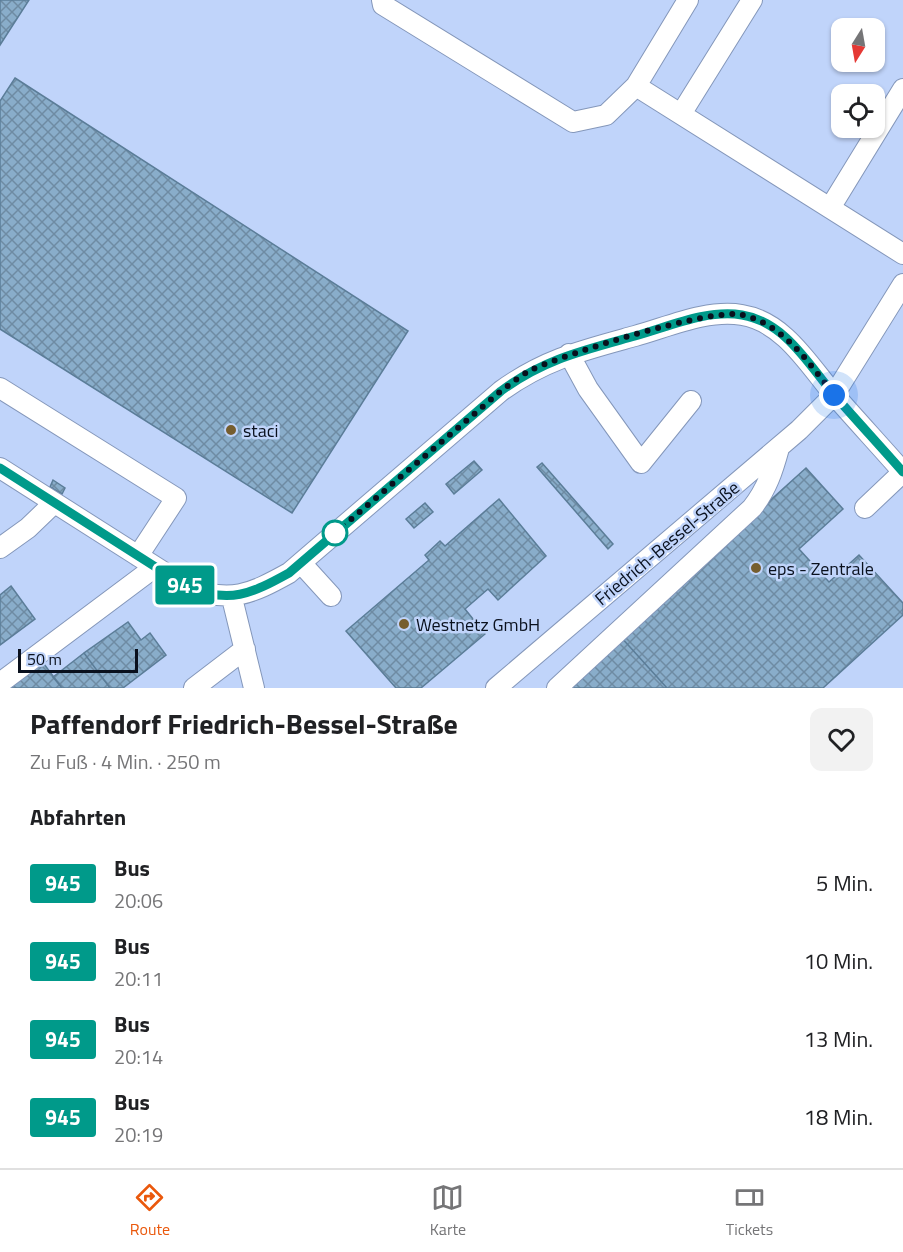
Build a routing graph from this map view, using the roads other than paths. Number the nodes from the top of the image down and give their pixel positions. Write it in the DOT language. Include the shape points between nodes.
graph roads {
  1 [pos="382,0"];
  2 [pos="688,0"];
  3 [pos="752,0"];
  4 [pos="636,86"];
  5 [pos="903,89"];
  6 [pos="681,114"];
  7 [pos="830,208"];
  8 [pos="903,254"];
  9 [pos="903,284"];
  10 [pos="569,354"];
  11 [pos="0,388"];
  12 [pos="834,395"];
  13 [pos="691,401"];
  14 [pos="778,448"];
  15 [pos="0,468"];
  16 [pos="903,472"];
  17 [pos="54,503"];
  18 [pos="865,508"];
  19 [pos="0,548"];
  20 [pos="138,556"];
  21 [pos="301,562"];
  22 [pos="155,567"];
  23 [pos="331,596"];
  24 [pos="232,598"];
  25 [pos="245,649"];
  26 [pos="0,683"];
  27 [pos="194,688"];
  28 [pos="254,688"];
  29 [pos="496,688"];
  30 [pos="557,688"];
  1 -- 4 [label="street" via="383,5 573,122 606,115"];
  2 -- 4 [label="street"];
  3 -- 6 [label="street"];
  4 -- 6 [label="street"];
  5 -- 7 [label="street"];
  6 -- 7 [label="street"];
  7 -- 8 [label="street"];
  9 -- 12 [label="street, Friedrich-Bessel-Straße"];
  10 -- 12 [label="street" via="712,315 743,315 775,329 803,354"];
  10 -- 13 [label="street" via="588,389 641,463"];
  10 -- 21 [label="street" via="529,371 501,391"];
  11 -- 20 [label="street" via="176,498"];
  12 -- 14 [label="street, Friedrich-Bessel-Straße"];
  12 -- 16 [label="street"];
  14 -- 29 [label="street, Friedrich-Bessel-Straße"];
  14 -- 30 [label="street" via="763,494 752,508"];
  15 -- 17 [label="street"];
  16 -- 18 [label="street"];
  17 -- 19 [label="street"];
  17 -- 20 [label="street"];
  20 -- 22 [label="street"];
  21 -- 23 [label="street"];
  21 -- 24 [label="street" via="260,589"];
  22 -- 24 [label="street" via="187,587"];
  22 -- 26 [label="street"];
  24 -- 25 [label="street"];
  25 -- 27 [label="street"];
  25 -- 28 [label="street"];
}
